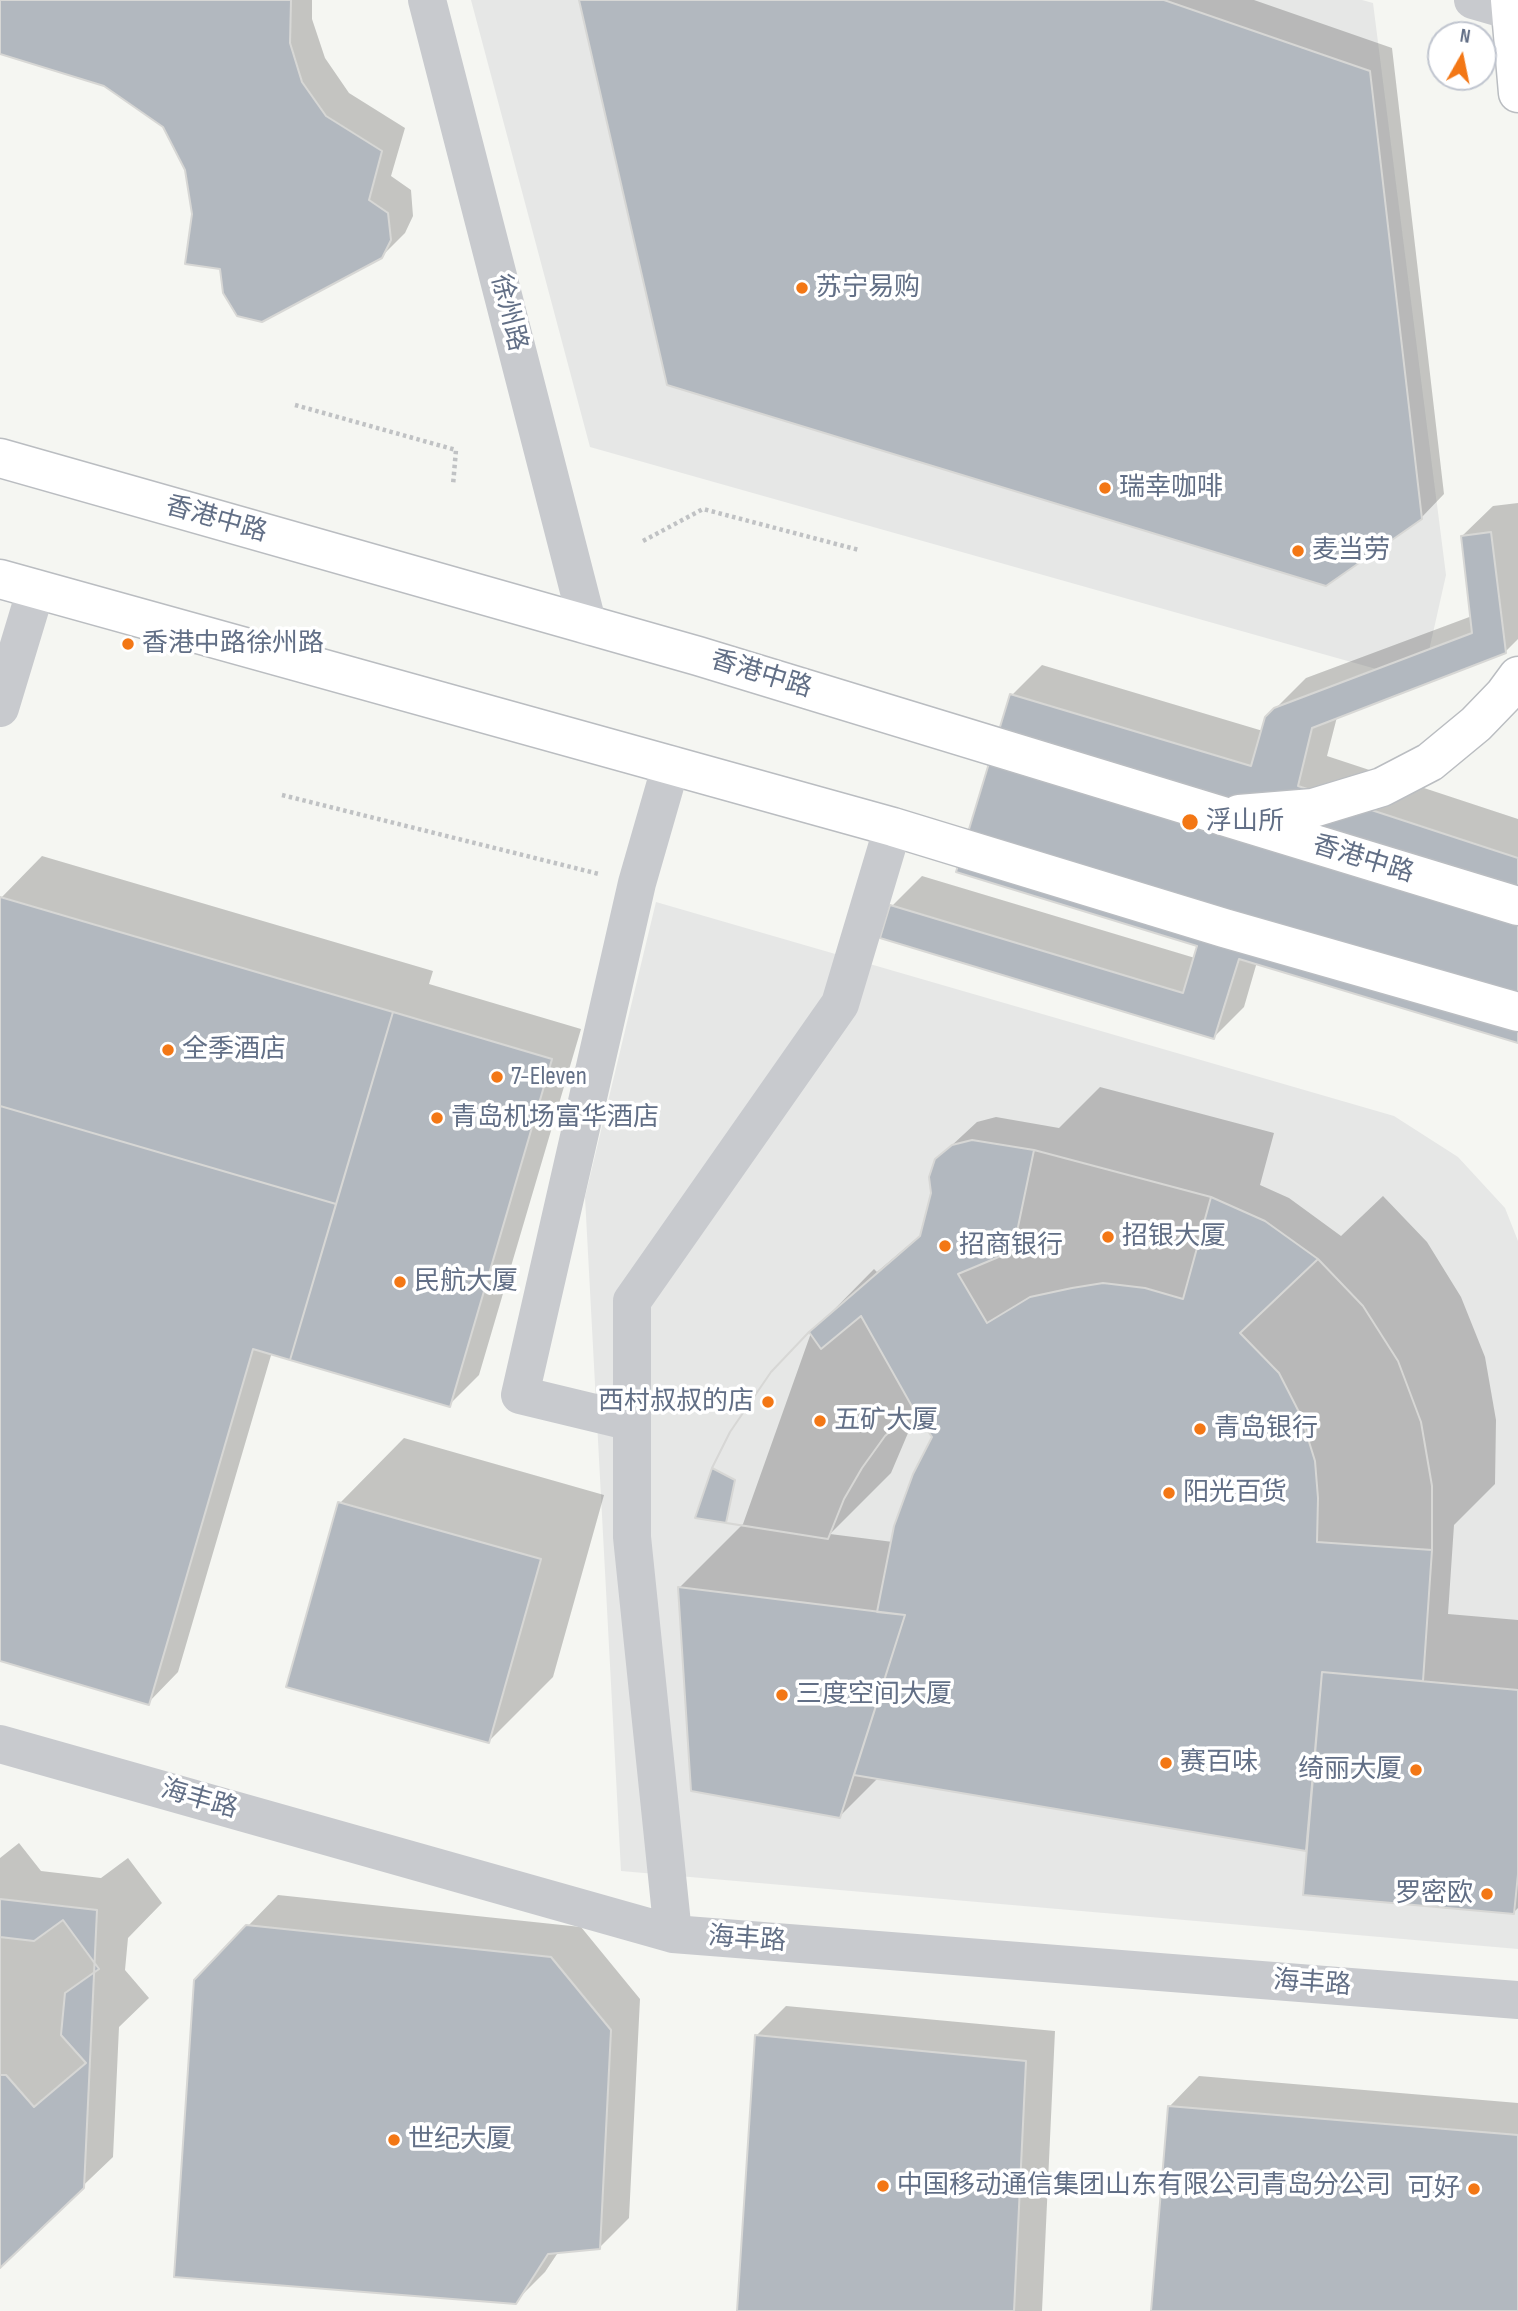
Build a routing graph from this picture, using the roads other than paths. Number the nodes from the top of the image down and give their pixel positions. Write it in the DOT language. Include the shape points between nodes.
graph roads {
  1 [pos="427,0"];
  2 [pos="1473,0"];
  3 [pos="1510,5"];
  4 [pos="1518,93"];
  5 [pos="0,458"];
  6 [pos="0,579"];
  7 [pos="36,589"];
  8 [pos="588,625"];
  9 [pos="1518,676"];
  10 [pos="0,708"];
  11 [pos="671,765"];
  12 [pos="1215,815"];
  13 [pos="893,827"];
  14 [pos="1518,906"];
  15 [pos="1518,1012"];
  16 [pos="632,1422"];
  17 [pos="0,1744"];
  18 [pos="673,1934"];
  19 [pos="1518,2000"];
  1 -- 8 [label="street, 徐州路"];
  2 -- 3 [label="street"];
  3 -- 4 [label="main road"];
  5 -- 8 [label="main road, 香港中路"];
  6 -- 7 [label="main road"];
  7 -- 10 [label="street"];
  7 -- 11 [label="main road"];
  8 -- 12 [label="main road, 香港中路"];
  9 -- 12 [label="main road" via="1476,724 1430,762 1381,787 1313,808"];
  11 -- 13 [label="main road"];
  11 -- 16 [label="street" via="637,883 520,1395"];
  12 -- 14 [label="main road, 香港中路"];
  13 -- 15 [label="main road"];
  13 -- 16 [label="street" via="840,1004 632,1301"];
  16 -- 18 [label="street" via="632,1537"];
  17 -- 18 [label="street, 海丰路"];
  18 -- 19 [label="street, 海丰路"];
}
